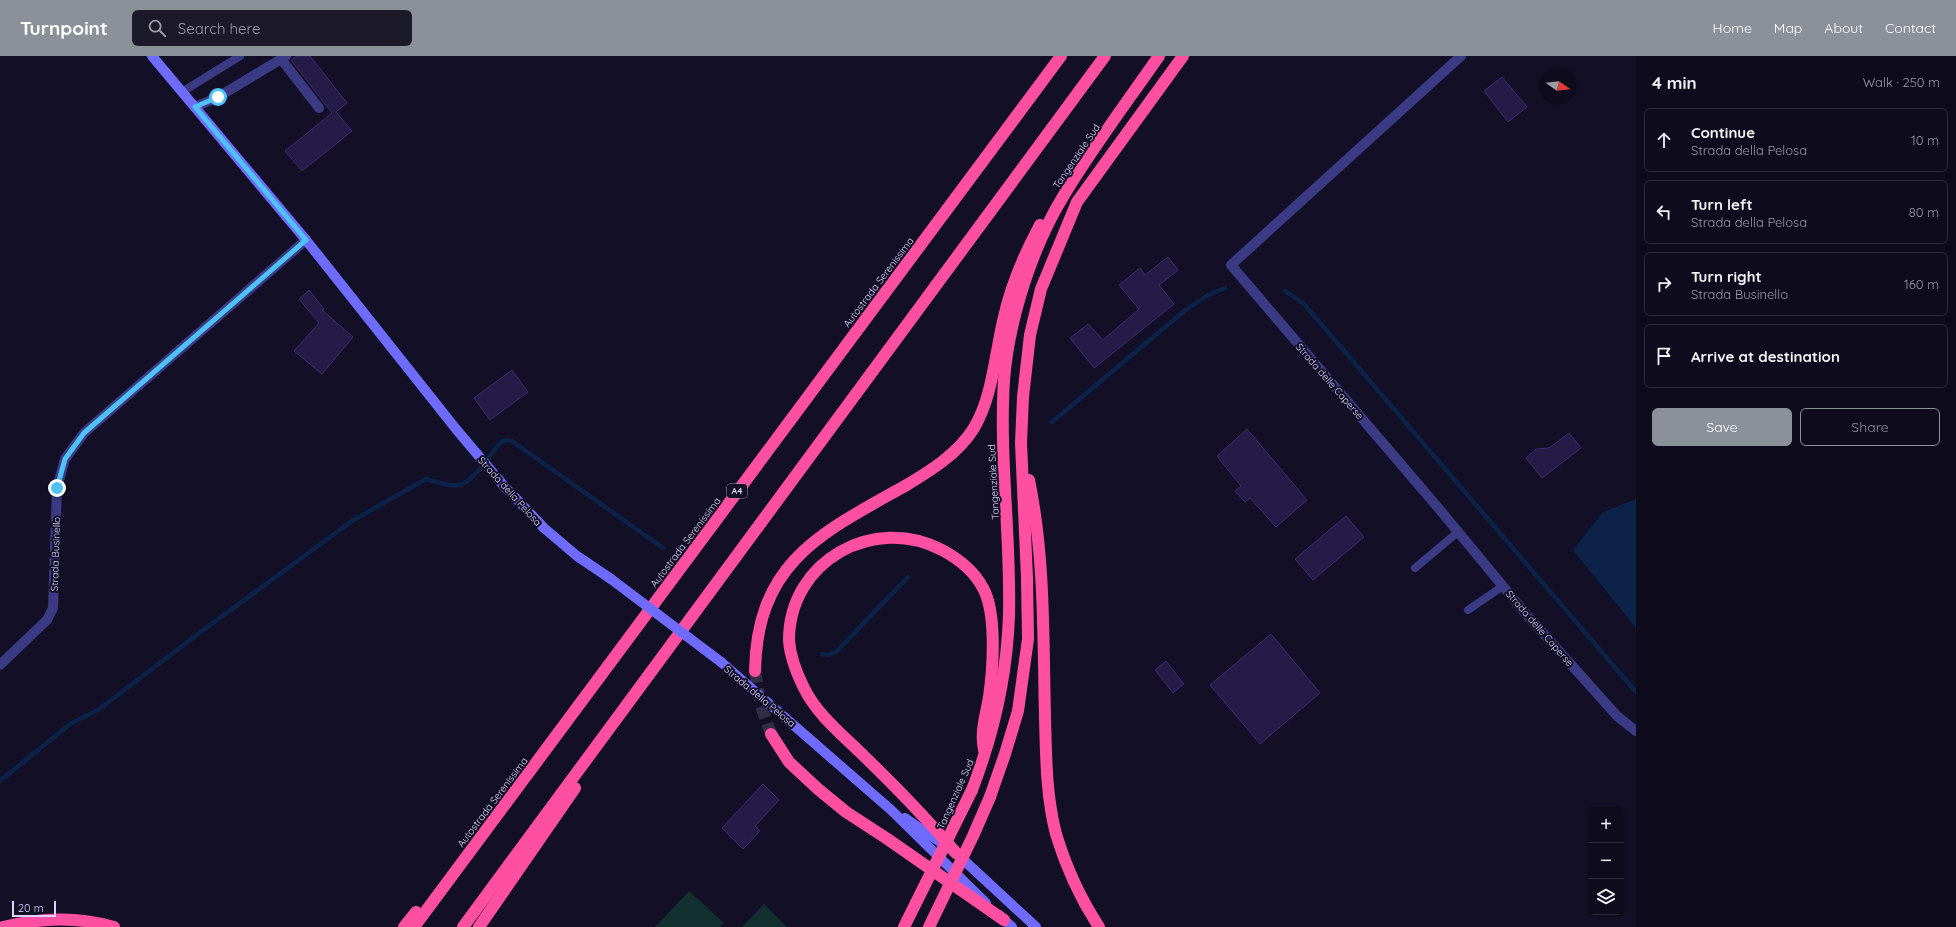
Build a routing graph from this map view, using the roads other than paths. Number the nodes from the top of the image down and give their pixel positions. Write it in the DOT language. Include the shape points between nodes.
graph roads {
  1 [pos="152,56"];
  2 [pos="240,56"];
  3 [pos="1061,56"];
  4 [pos="1105,56"];
  5 [pos="1159,56"];
  6 [pos="1183,56"];
  7 [pos="1461,56"];
  8 [pos="284,57"];
  9 [pos="182,92"];
  10 [pos="195,107"];
  11 [pos="319,108"];
  12 [pos="1063,196"];
  13 [pos="306,240"];
  14 [pos="1021,443"];
  15 [pos="1458,532"];
  16 [pos="1415,568"];
  17 [pos="725,571"];
  18 [pos="1503,586"];
  19 [pos="1468,610"];
  20 [pos="637,626"];
  21 [pos="0,665"];
  22 [pos="755,671"];
  23 [pos="1636,730"];
  24 [pos="771,734"];
  25 [pos="986,755"];
  26 [pos="890,809"];
  27 [pos="956,853"];
  28 [pos="1008,924"];
  29 [pos="3,927"];
  30 [pos="114,927"];
  31 [pos="404,927"];
  32 [pos="414,927"];
  33 [pos="463,927"];
  34 [pos="479,927"];
  35 [pos="904,927"];
  36 [pos="929,927"];
  37 [pos="1036,927"];
  38 [pos="1099,927"];
  1 -- 9 [label="street, Strada della Pelosa"];
  2 -- 9 [label="lane"];
  3 -- 20 [label="highway, Autostrada Serenissima / A4"];
  4 -- 17 [label="highway"];
  5 -- 12 [label="highway, Tangenziale Sud"];
  6 -- 14 [label="highway" via="1076,202 1041,289 1030,335"];
  7 -- 15 [label="street, Strada delle Caperse" via="1231,265"];
  8 -- 10 [label="street" via="218,97"];
  8 -- 11 [label="street"];
  9 -- 10 [label="street, Strada della Pelosa"];
  10 -- 13 [label="street, Strada della Pelosa"];
  12 -- 22 [label="highway" via="1042,222 1025,252 1010,290 984,402 974,428 955,450 931,471 832,528 808,546 787,568 764,610 756,647"];
  12 -- 25 [label="highway, Tangenziale Sud" via="1033,260 1023,289 1006,365 1003,441 1009,615 1003,682"];
  13 -- 21 [label="street, Strada Businello" via="84,433 65,459 57,488 53,608 47,620"];
  13 -- 26 [label="street, Strada della Pelosa, bridge" via="456,429 544,528 577,556 721,662"];
  14 -- 36 [label="highway, bridge" via="1028,639 1018,711 990,797"];
  14 -- 38 [label="highway" via="1032,492 1039,544 1049,788 1056,832 1085,906"];
  15 -- 16 [label="lane"];
  15 -- 18 [label="street, Strada delle Caperse"];
  17 -- 33 [label="highway"];
  17 -- 34 [label="highway"];
  18 -- 19 [label="lane"];
  18 -- 23 [label="street, Strada delle Caperse" via="1617,716"];
  20 -- 31 [label="highway"];
  20 -- 32 [label="highway, Autostrada Serenissima / A4"];
  24 -- 28 [label="highway" via="790,762 846,812"];
  25 -- 27 [label="highway" via="982,743 993,665 993,622 984,589 977,579 960,560 932,545 906,537 870,539 838,552 819,568 802,588 794,611 789,641 804,689 816,706"];
  25 -- 35 [label="highway, Tangenziale Sud, bridge" via="972,790"];
  26 -- 27 [label="street, Strada della Pelosa"];
  26 -- 28 [label="street, Strada della Pelosa"];
  27 -- 37 [label="street"];
  29 -- 30 [label="highway" via="54,919 86,921"];
}
